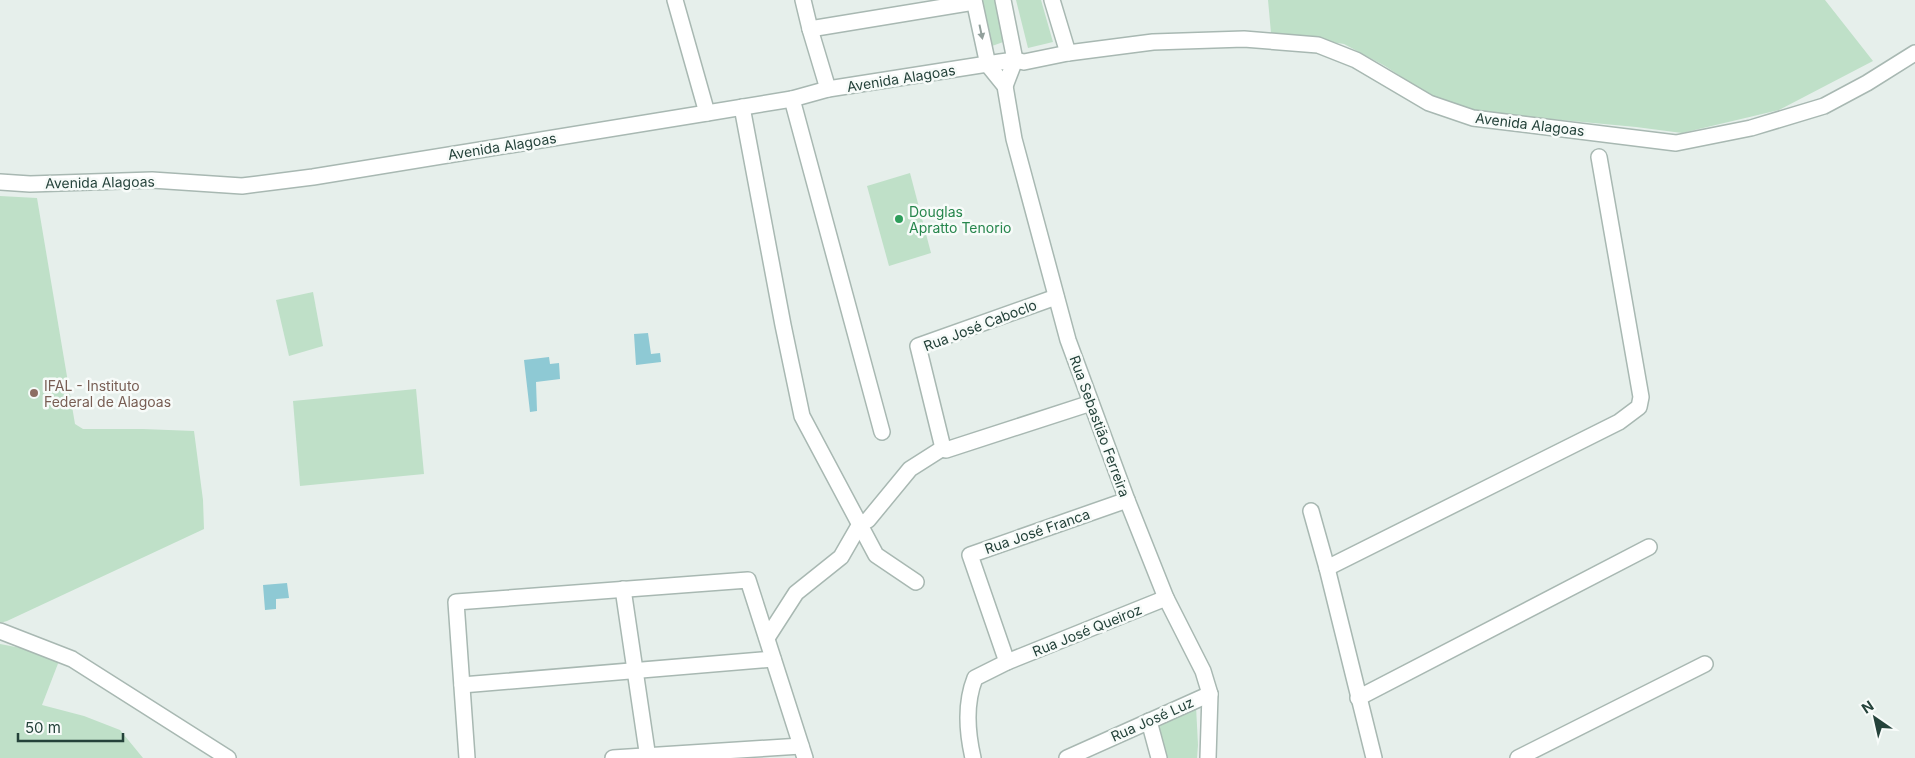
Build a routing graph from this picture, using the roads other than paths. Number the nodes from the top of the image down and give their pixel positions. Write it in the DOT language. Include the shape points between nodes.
graph roads {
  1 [pos="674,0"];
  2 [pos="803,0"];
  3 [pos="1003,0"];
  4 [pos="1052,0"];
  5 [pos="974,1"];
  6 [pos="810,29"];
  7 [pos="1068,53"];
  8 [pos="1915,53"];
  9 [pos="1007,62"];
  10 [pos="1005,86"];
  11 [pos="828,89"];
  12 [pos="792,99"];
  13 [pos="742,107"];
  14 [pos="707,113"];
  15 [pos="1599,157"];
  16 [pos="0,182"];
  17 [pos="1056,297"];
  18 [pos="1091,403"];
  19 [pos="882,432"];
  20 [pos="944,449"];
  21 [pos="1127,500"];
  22 [pos="1311,511"];
  23 [pos="860,524"];
  24 [pos="1649,547"];
  25 [pos="1327,568"];
  26 [pos="916,582"];
  27 [pos="623,589"];
  28 [pos="1166,598"];
  29 [pos="0,631"];
  30 [pos="767,638"];
  31 [pos="774,659"];
  32 [pos="1007,662"];
  33 [pos="1705,664"];
  34 [pos="636,669"];
  35 [pos="462,685"];
  36 [pos="1210,694"];
  37 [pos="1358,698"];
  38 [pos="1149,721"];
  39 [pos="968,738"];
  40 [pos="803,752"];
  41 [pos="648,757"];
  42 [pos="228,758"];
  43 [pos="467,758"];
  44 [pos="613,758"];
  45 [pos="964,758"];
  46 [pos="973,758"];
  47 [pos="1067,758"];
  48 [pos="1159,758"];
  49 [pos="1208,758"];
  50 [pos="1374,758"];
  51 [pos="1518,758"];
  1 -- 14 [label="street"];
  2 -- 6 [label="street"];
  3 -- 9 [label="street, Rua Sebastião Ferreira"];
  4 -- 7 [label="street"];
  5 -- 6 [label="street"];
  5 -- 9 [label="street, Rua Sebastião Ferreira, one-way"];
  6 -- 11 [label="street"];
  7 -- 8 [label="street, Avenida Alagoas" via="1180,41 1244,39 1318,45 1356,60 1429,103 1473,118 1676,143 1751,128 1824,106"];
  7 -- 9 [label="street, Avenida Alagoas"];
  9 -- 10 [label="street"];
  9 -- 10 [label="street, Rua Sebastião Ferreira"];
  9 -- 11 [label="street, Avenida Alagoas"];
  10 -- 17 [label="street, Rua Sebastião Ferreira" via="1014,139"];
  11 -- 12 [label="street, Avenida Alagoas"];
  12 -- 13 [label="street, Avenida Alagoas"];
  12 -- 19 [label="street"];
  13 -- 14 [label="street, Avenida Alagoas"];
  13 -- 23 [label="street" via="802,416"];
  14 -- 16 [label="street, Avenida Alagoas" via="242,186 152,180"];
  15 -- 25 [label="street" via="1639,407 1619,422"];
  17 -- 18 [label="street, Rua Sebastião Ferreira"];
  17 -- 20 [label="street, Rua José Caboclo" via="918,346"];
  18 -- 20 [label="street"];
  18 -- 21 [label="street, Rua Sebastião Ferreira"];
  20 -- 23 [label="street" via="910,469 868,520"];
  21 -- 28 [label="street, Rua Sebastião Ferreira"];
  21 -- 32 [label="street, Rua José Franca" via="970,555"];
  22 -- 25 [label="street"];
  23 -- 26 [label="street" via="876,555"];
  23 -- 30 [label="street" via="841,557 796,593"];
  24 -- 37 [label="street"];
  25 -- 37 [label="street"];
  27 -- 30 [label="street" via="748,580"];
  27 -- 34 [label="street"];
  27 -- 35 [label="street" via="456,602"];
  28 -- 32 [label="street, Rua José Queiroz"];
  28 -- 36 [label="street, Rua Sebastião Ferreira" via="1203,671"];
  29 -- 42 [label="street" via="72,659"];
  30 -- 31 [label="street"];
  31 -- 34 [label="street"];
  31 -- 40 [label="street"];
  32 -- 39 [label="street, Rua José Queiroz" via="975,678 969,692"];
  33 -- 51 [label="street"];
  34 -- 35 [label="street"];
  34 -- 41 [label="street"];
  35 -- 43 [label="street"];
  36 -- 38 [label="street, Rua José Luz"];
  36 -- 49 [label="street, Rua Sebastião Ferreira"];
  37 -- 50 [label="street"];
  38 -- 47 [label="street, Rua José Luz"];
  38 -- 48 [label="street"];
  39 -- 45 [label="street"];
  39 -- 46 [label="street"];
  40 -- 41 [label="street"];
  41 -- 44 [label="street"];
}
